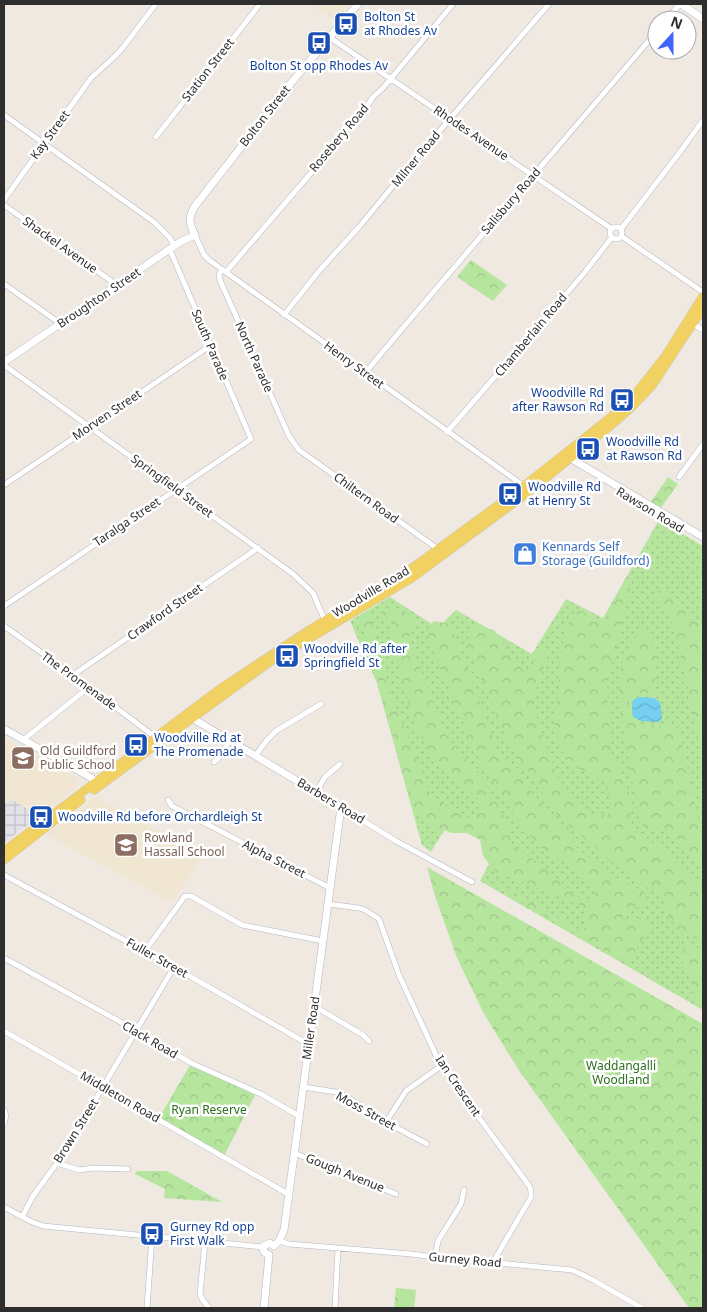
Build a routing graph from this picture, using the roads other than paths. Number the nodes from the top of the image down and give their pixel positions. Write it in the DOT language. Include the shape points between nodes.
graph roads {
  1 [pos="156,4"];
  2 [pos="260,4"];
  3 [pos="358,4"];
  4 [pos="453,4"];
  5 [pos="550,4"];
  6 [pos="680,4"];
  7 [pos="703,19"];
  8 [pos="329,37"];
  9 [pos="647,43"];
  10 [pos="390,78"];
  11 [pos="4,115"];
  12 [pos="450,119"];
  13 [pos="703,120"];
  14 [pos="156,137"];
  15 [pos="45,144"];
  16 [pos="533,176"];
  17 [pos="4,200"];
  18 [pos="4,205"];
  19 [pos="612,229"];
  20 [pos="621,229"];
  21 [pos="195,235"];
  22 [pos="621,236"];
  23 [pos="612,237"];
  24 [pos="178,244"];
  25 [pos="224,270"];
  26 [pos="4,284"];
  27 [pos="117,285"];
  28 [pos="703,294"];
  29 [pos="703,308"];
  30 [pos="284,315"];
  31 [pos="61,324"];
  32 [pos="693,324"];
  33 [pos="703,330"];
  34 [pos="210,346"];
  35 [pos="4,363"];
  36 [pos="365,372"];
  37 [pos="90,427"];
  38 [pos="447,432"];
  39 [pos="251,439"];
  40 [pos="703,444"];
  41 [pos="295,445"];
  42 [pos="566,456"];
  43 [pos="598,476"];
  44 [pos="679,477"];
  45 [pos="4,485"];
  46 [pos="524,486"];
  47 [pos="176,489"];
  48 [pos="703,536"];
  49 [pos="703,542"];
  50 [pos="258,548"];
  51 [pos="438,549"];
  52 [pos="4,606"];
  53 [pos="352,608"];
  54 [pos="330,620"];
  55 [pos="4,626"];
  56 [pos="73,675"];
  57 [pos="88,688"];
  58 [pos="321,704"];
  59 [pos="193,717"];
  60 [pos="4,729"];
  61 [pos="155,737"];
  62 [pos="22,740"];
  63 [pos="229,741"];
  64 [pos="255,756"];
  65 [pos="214,762"];
  66 [pos="340,764"];
  67 [pos="99,783"];
  68 [pos="316,792"];
  69 [pos="168,800"];
  70 [pos="341,807"];
  71 [pos="4,851"];
  72 [pos="4,860"];
  73 [pos="4,875"];
  74 [pos="472,882"];
  75 [pos="330,888"];
  76 [pos="328,904"];
  77 [pos="323,941"];
  78 [pos="145,951"];
  79 [pos="4,958"];
  80 [pos="174,967"];
  81 [pos="314,1006"];
  82 [pos="4,1031"];
  83 [pos="137,1031"];
  84 [pos="369,1041"];
  85 [pos="308,1044"];
  86 [pos="442,1066"];
  87 [pos="103,1087"];
  88 [pos="303,1088"];
  89 [pos="7,1112"];
  90 [pos="299,1116"];
  91 [pos="386,1122"];
  92 [pos="4,1123"];
  93 [pos="426,1144"];
  94 [pos="295,1153"];
  95 [pos="57,1163"];
  96 [pos="128,1169"];
  97 [pos="464,1190"];
  98 [pos="288,1194"];
  99 [pos="396,1194"];
  100 [pos="4,1207"];
  101 [pos="22,1217"];
  102 [pos="152,1237"];
  103 [pos="204,1242"];
  104 [pos="277,1243"];
  105 [pos="263,1247"];
  106 [pos="338,1248"];
  107 [pos="269,1255"];
  108 [pos="434,1257"];
  109 [pos="496,1262"];
  110 [pos="147,1308"];
  111 [pos="210,1308"];
  112 [pos="264,1308"];
  113 [pos="335,1308"];
  114 [pos="642,1308"];
  1 -- 15 [label="street, Kay Street" via="121,50 91,78"];
  2 -- 14 [label="street, Station Street"];
  3 -- 8 [label="street, Bolton Street"];
  4 -- 10 [label="street, Rosebery Road"];
  5 -- 12 [label="street, Milner Road"];
  6 -- 7 [label="street"];
  8 -- 10 [label="street, Rhodes Avenue"];
  8 -- 21 [label="street, Bolton Street" via="192,211 190,223"];
  9 -- 16 [label="street, Salisbury Road"];
  10 -- 12 [label="street, Rhodes Avenue"];
  10 -- 25 [label="street, Rosebery Road" via="340,140"];
  11 -- 15 [label="street"];
  12 -- 16 [label="street, Rhodes Avenue"];
  12 -- 30 [label="street, Milner Road"];
  13 -- 20 [label="street"];
  15 -- 17 [label="street, Kay Street"];
  15 -- 24 [label="street" via="154,222"];
  16 -- 19 [label="street, Rhodes Avenue"];
  16 -- 36 [label="street, Salisbury Road"];
  18 -- 27 [label="street, Shackel Avenue"];
  19 -- 20 [label="street"];
  19 -- 23 [label="street"];
  20 -- 22 [label="street"];
  21 -- 24 [label="street, Broughton Street"];
  21 -- 25 [label="street, Henry Street" via="207,258"];
  22 -- 23 [label="street"];
  22 -- 28 [label="street"];
  23 -- 38 [label="street, Chamberlain Road"];
  24 -- 27 [label="street, Broughton Street"];
  24 -- 34 [label="street, South Parade"];
  25 -- 30 [label="street, Henry Street"];
  25 -- 41 [label="street, North Parade" via="219,275 220,280"];
  26 -- 31 [label="street"];
  27 -- 31 [label="street, Broughton Street"];
  28 -- 42 [label="main road, Woodville Road" via="666,355 636,392"];
  29 -- 32 [label="main road, Woodville Road"];
  30 -- 36 [label="street, Henry Street"];
  31 -- 35 [label="street, Broughton Street"];
  32 -- 33 [label="street"];
  32 -- 42 [label="main road, Woodville Road" via="666,365 632,407 608,428"];
  34 -- 37 [label="street, Morven Street"];
  34 -- 39 [label="street, South Parade"];
  35 -- 37 [label="street, Springfield Street"];
  36 -- 38 [label="street, Henry Street"];
  37 -- 45 [label="street, Morven Street"];
  37 -- 47 [label="street, Springfield Street"];
  38 -- 46 [label="street, Henry Street"];
  39 -- 47 [label="street, Taralga Street"];
  40 -- 44 [label="street"];
  41 -- 51 [label="street, Chiltern Road"];
  42 -- 43 [label="street, Rawson Road"];
  42 -- 46 [label="main road, Woodville Road"];
  42 -- 53 [label="main road, Woodville Road" via="526,494 412,578"];
  43 -- 48 [label="street, Rawson Road"];
  43 -- 49 [label="street, Rawson Road"];
  46 -- 51 [label="main road, Woodville Road"];
  47 -- 50 [label="street, Springfield Street"];
  47 -- 52 [label="street, Taralga Street"];
  50 -- 54 [label="street, Springfield Street" via="309,588"];
  50 -- 56 [label="street, Crawford Street"];
  51 -- 53 [label="main road, Woodville Road"];
  53 -- 54 [label="main road, Woodville Road"];
  54 -- 59 [label="main road, Woodville Road"];
  54 -- 61 [label="main road, Woodville Road" via="221,688"];
  55 -- 56 [label="street, The Promenade"];
  56 -- 57 [label="street, The Promenade"];
  57 -- 61 [label="street, The Promenade"];
  57 -- 62 [label="street"];
  58 -- 64 [label="street" via="276,731"];
  59 -- 63 [label="street, Barbers Road"];
  59 -- 67 [label="main road, Woodville Road"];
  60 -- 62 [label="street"];
  61 -- 67 [label="main road, Woodville Road"];
  62 -- 67 [label="street"];
  63 -- 64 [label="street, Barbers Road"];
  63 -- 65 [label="street"];
  64 -- 68 [label="street, Barbers Road"];
  66 -- 68 [label="street" via="325,777"];
  67 -- 71 [label="main road, Woodville Road"];
  67 -- 72 [label="main road, Woodville Road"];
  68 -- 70 [label="street, Barbers Road"];
  69 -- 75 [label="street, Alpha Street" via="172,806"];
  70 -- 74 [label="street, Barbers Road" via="396,842"];
  70 -- 75 [label="street, Miller Road"];
  73 -- 78 [label="street, Fuller Street"];
  75 -- 76 [label="street, Miller Road"];
  76 -- 77 [label="street, Miller Road"];
  76 -- 86 [label="street, Ian Crescent" via="365,910 380,922 399,975"];
  77 -- 78 [label="street" via="242,925 191,896 185,896"];
  77 -- 81 [label="street, Miller Road"];
  78 -- 80 [label="street, Fuller Street"];
  79 -- 83 [label="street, Clack Road"];
  80 -- 83 [label="street, Brown Street"];
  80 -- 85 [label="street, Fuller Street"];
  81 -- 84 [label="street"];
  81 -- 85 [label="street, Miller Road"];
  82 -- 87 [label="street, Middleton Road"];
  83 -- 87 [label="street, Brown Street"];
  83 -- 90 [label="street, Clack Road" via="191,1063 261,1094"];
  85 -- 88 [label="street, Miller Road"];
  86 -- 91 [label="street" via="406,1091"];
  86 -- 109 [label="street, Ian Crescent" via="530,1187 531,1197"];
  87 -- 95 [label="street, Brown Street"];
  87 -- 98 [label="street, Middleton Road"];
  88 -- 90 [label="street, Miller Road"];
  88 -- 91 [label="street, Moss Street" via="336,1092"];
  89 -- 92 [label="street"];
  90 -- 94 [label="street, Miller Road"];
  91 -- 93 [label="street, Moss Street"];
  94 -- 98 [label="street, Miller Road"];
  94 -- 99 [label="street, Gough Avenue"];
  95 -- 96 [label="street" via="80,1170"];
  95 -- 101 [label="street, Brown Street"];
  97 -- 108 [label="street" via="462,1204 438,1241"];
  98 -- 104 [label="street, Miller Road" via="284,1230"];
  100 -- 101 [label="street"];
  101 -- 102 [label="street" via="42,1226"];
  102 -- 103 [label="street"];
  102 -- 110 [label="street"];
  103 -- 105 [label="street"];
  103 -- 111 [label="street" via="200,1294"];
  104 -- 105 [label="street"];
  104 -- 106 [label="street, Gurney Road"];
  104 -- 107 [label="street, Miller Road"];
  105 -- 107 [label="street"];
  106 -- 108 [label="street, Gurney Road"];
  106 -- 113 [label="street"];
  107 -- 112 [label="street"];
  108 -- 109 [label="street, Gurney Road"];
  109 -- 114 [label="street, Gurney Road" via="572,1270"];
}
